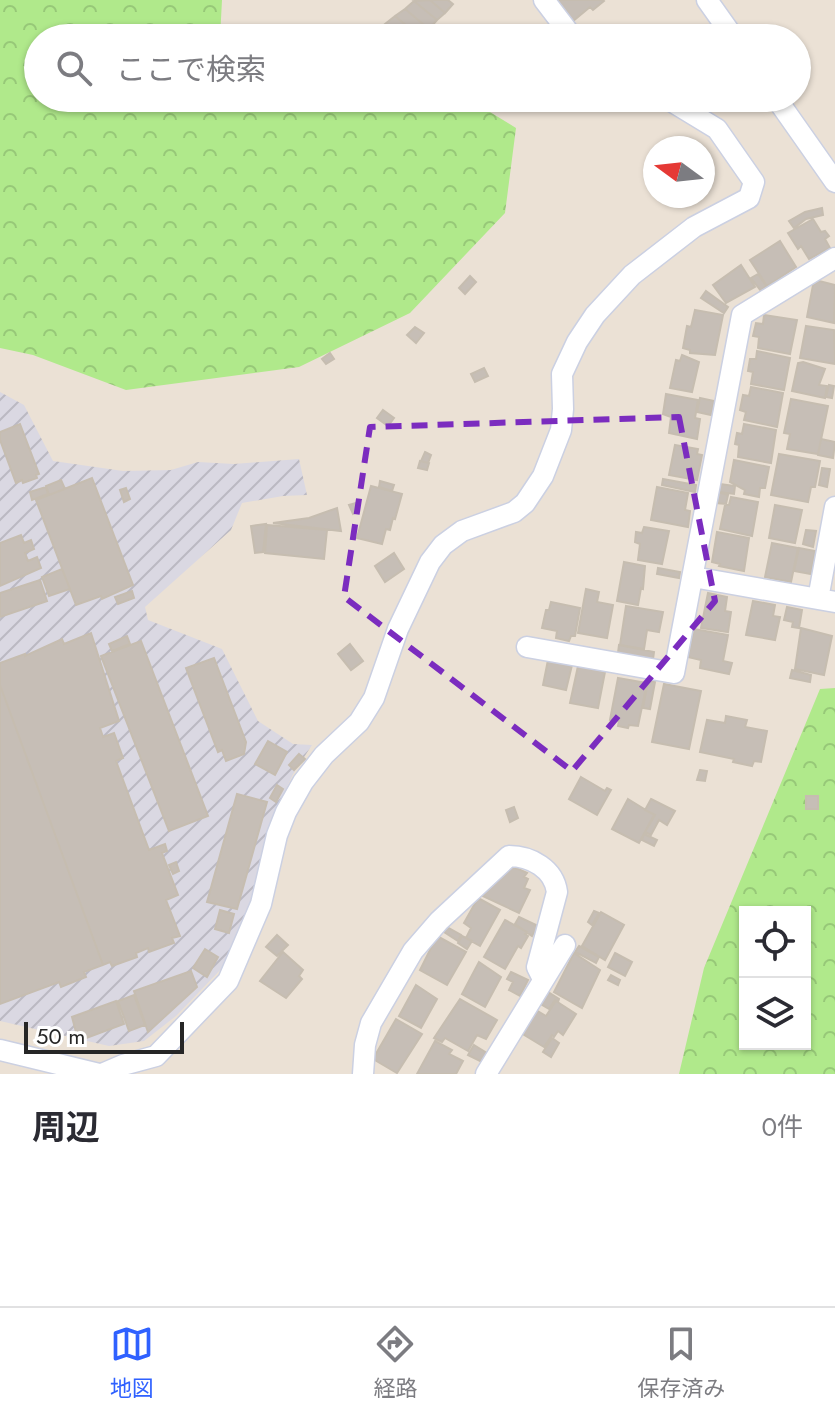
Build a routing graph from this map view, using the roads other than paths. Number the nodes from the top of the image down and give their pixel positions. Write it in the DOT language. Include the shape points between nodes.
graph roads {
  1 [pos="544,0"];
  2 [pos="707,0"];
  3 [pos="562,24"];
  4 [pos="724,24"];
  5 [pos="689,112"];
  6 [pos="786,112"];
  7 [pos="835,182"];
  8 [pos="835,258"];
  9 [pos="835,507"];
  10 [pos="693,577"];
  11 [pos="827,601"];
  12 [pos="527,647"];
  13 [pos="565,945"];
  14 [pos="543,979"];
  15 [pos="0,1050"];
  16 [pos="100,1074"];
  17 [pos="363,1074"];
  18 [pos="486,1074"];
  1 -- 3 [label="street"];
  2 -- 4 [label="street"];
  5 -- 16 [label="street" via="717,129 754,182 749,198 694,227 632,275 595,315 562,374 561,430 543,476 514,512 462,531 430,562 398,629 374,698 359,722 324,755 286,812 261,904 228,981 156,1056"];
  6 -- 7 [label="street"];
  8 -- 10 [label="street" via="742,315"];
  9 -- 11 [label="street"];
  10 -- 11 [label="street"];
  10 -- 12 [label="street" via="674,673"];
  13 -- 14 [label="street"];
  14 -- 17 [label="street" via="537,967 556,884 551,873 520,856 509,856 413,951 371,1023"];
  14 -- 18 [label="street"];
  15 -- 16 [label="street"];
}
